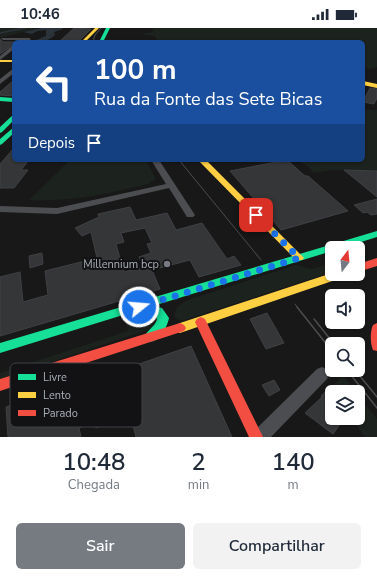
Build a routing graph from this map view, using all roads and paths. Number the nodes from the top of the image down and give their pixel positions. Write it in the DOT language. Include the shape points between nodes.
graph roads {
  1 [pos="97,28"];
  2 [pos="108,28"];
  3 [pos="3,39"];
  4 [pos="28,40"];
  5 [pos="85,40"];
  6 [pos="102,40"];
  7 [pos="12,49"];
  8 [pos="0,59"];
  9 [pos="12,61"];
  10 [pos="12,72"];
  11 [pos="0,82"];
  12 [pos="365,83"];
  13 [pos="377,86"];
  14 [pos="0,98"];
  15 [pos="12,99"];
  16 [pos="12,120"];
  17 [pos="12,126"];
  18 [pos="12,130"];
  19 [pos="2,137"];
  20 [pos="156,162"];
  21 [pos="204,162"];
  22 [pos="171,185"];
  23 [pos="0,209"];
  24 [pos="190,215"];
  25 [pos="377,234"];
  26 [pos="299,258"];
  27 [pos="377,262"];
  28 [pos="365,266"];
  29 [pos="325,279"];
  30 [pos="125,312"];
  31 [pos="201,322"];
  32 [pos="377,328"];
  33 [pos="145,340"];
  34 [pos="377,346"];
  35 [pos="0,348"];
  36 [pos="71,363"];
  37 [pos="322,374"];
  38 [pos="10,382"];
  39 [pos="0,385"];
  40 [pos="256,437"];
  41 [pos="260,437"];
  1 -- 5 [label="main road"];
  2 -- 6 [label="main road"];
  3 -- 4 [label="street"];
  7 -- 8 [label="street"];
  8 -- 9 [label="main road"];
  10 -- 11 [label="street"];
  12 -- 13 [label="main road"];
  14 -- 15 [label="main road"];
  16 -- 19 [label="main road"];
  17 -- 19 [label="main road"];
  18 -- 19 [label="main road"];
  20 -- 22 [label="street"];
  21 -- 26 [label="main road"];
  22 -- 23 [label="street" via="57,211"];
  22 -- 24 [label="street"];
  25 -- 26 [label="main road"];
  26 -- 30 [label="main road"];
  27 -- 28 [label="main road"];
  29 -- 31 [label="main road"];
  30 -- 33 [label="main road" via="147,308 161,314 161,327"];
  30 -- 35 [label="main road"];
  31 -- 33 [label="main road"];
  31 -- 40 [label="main road"];
  32 -- 34 [label="main road"];
  33 -- 36 [label="main road"];
  37 -- 41 [label="street"];
  38 -- 39 [label="main road"];
}
